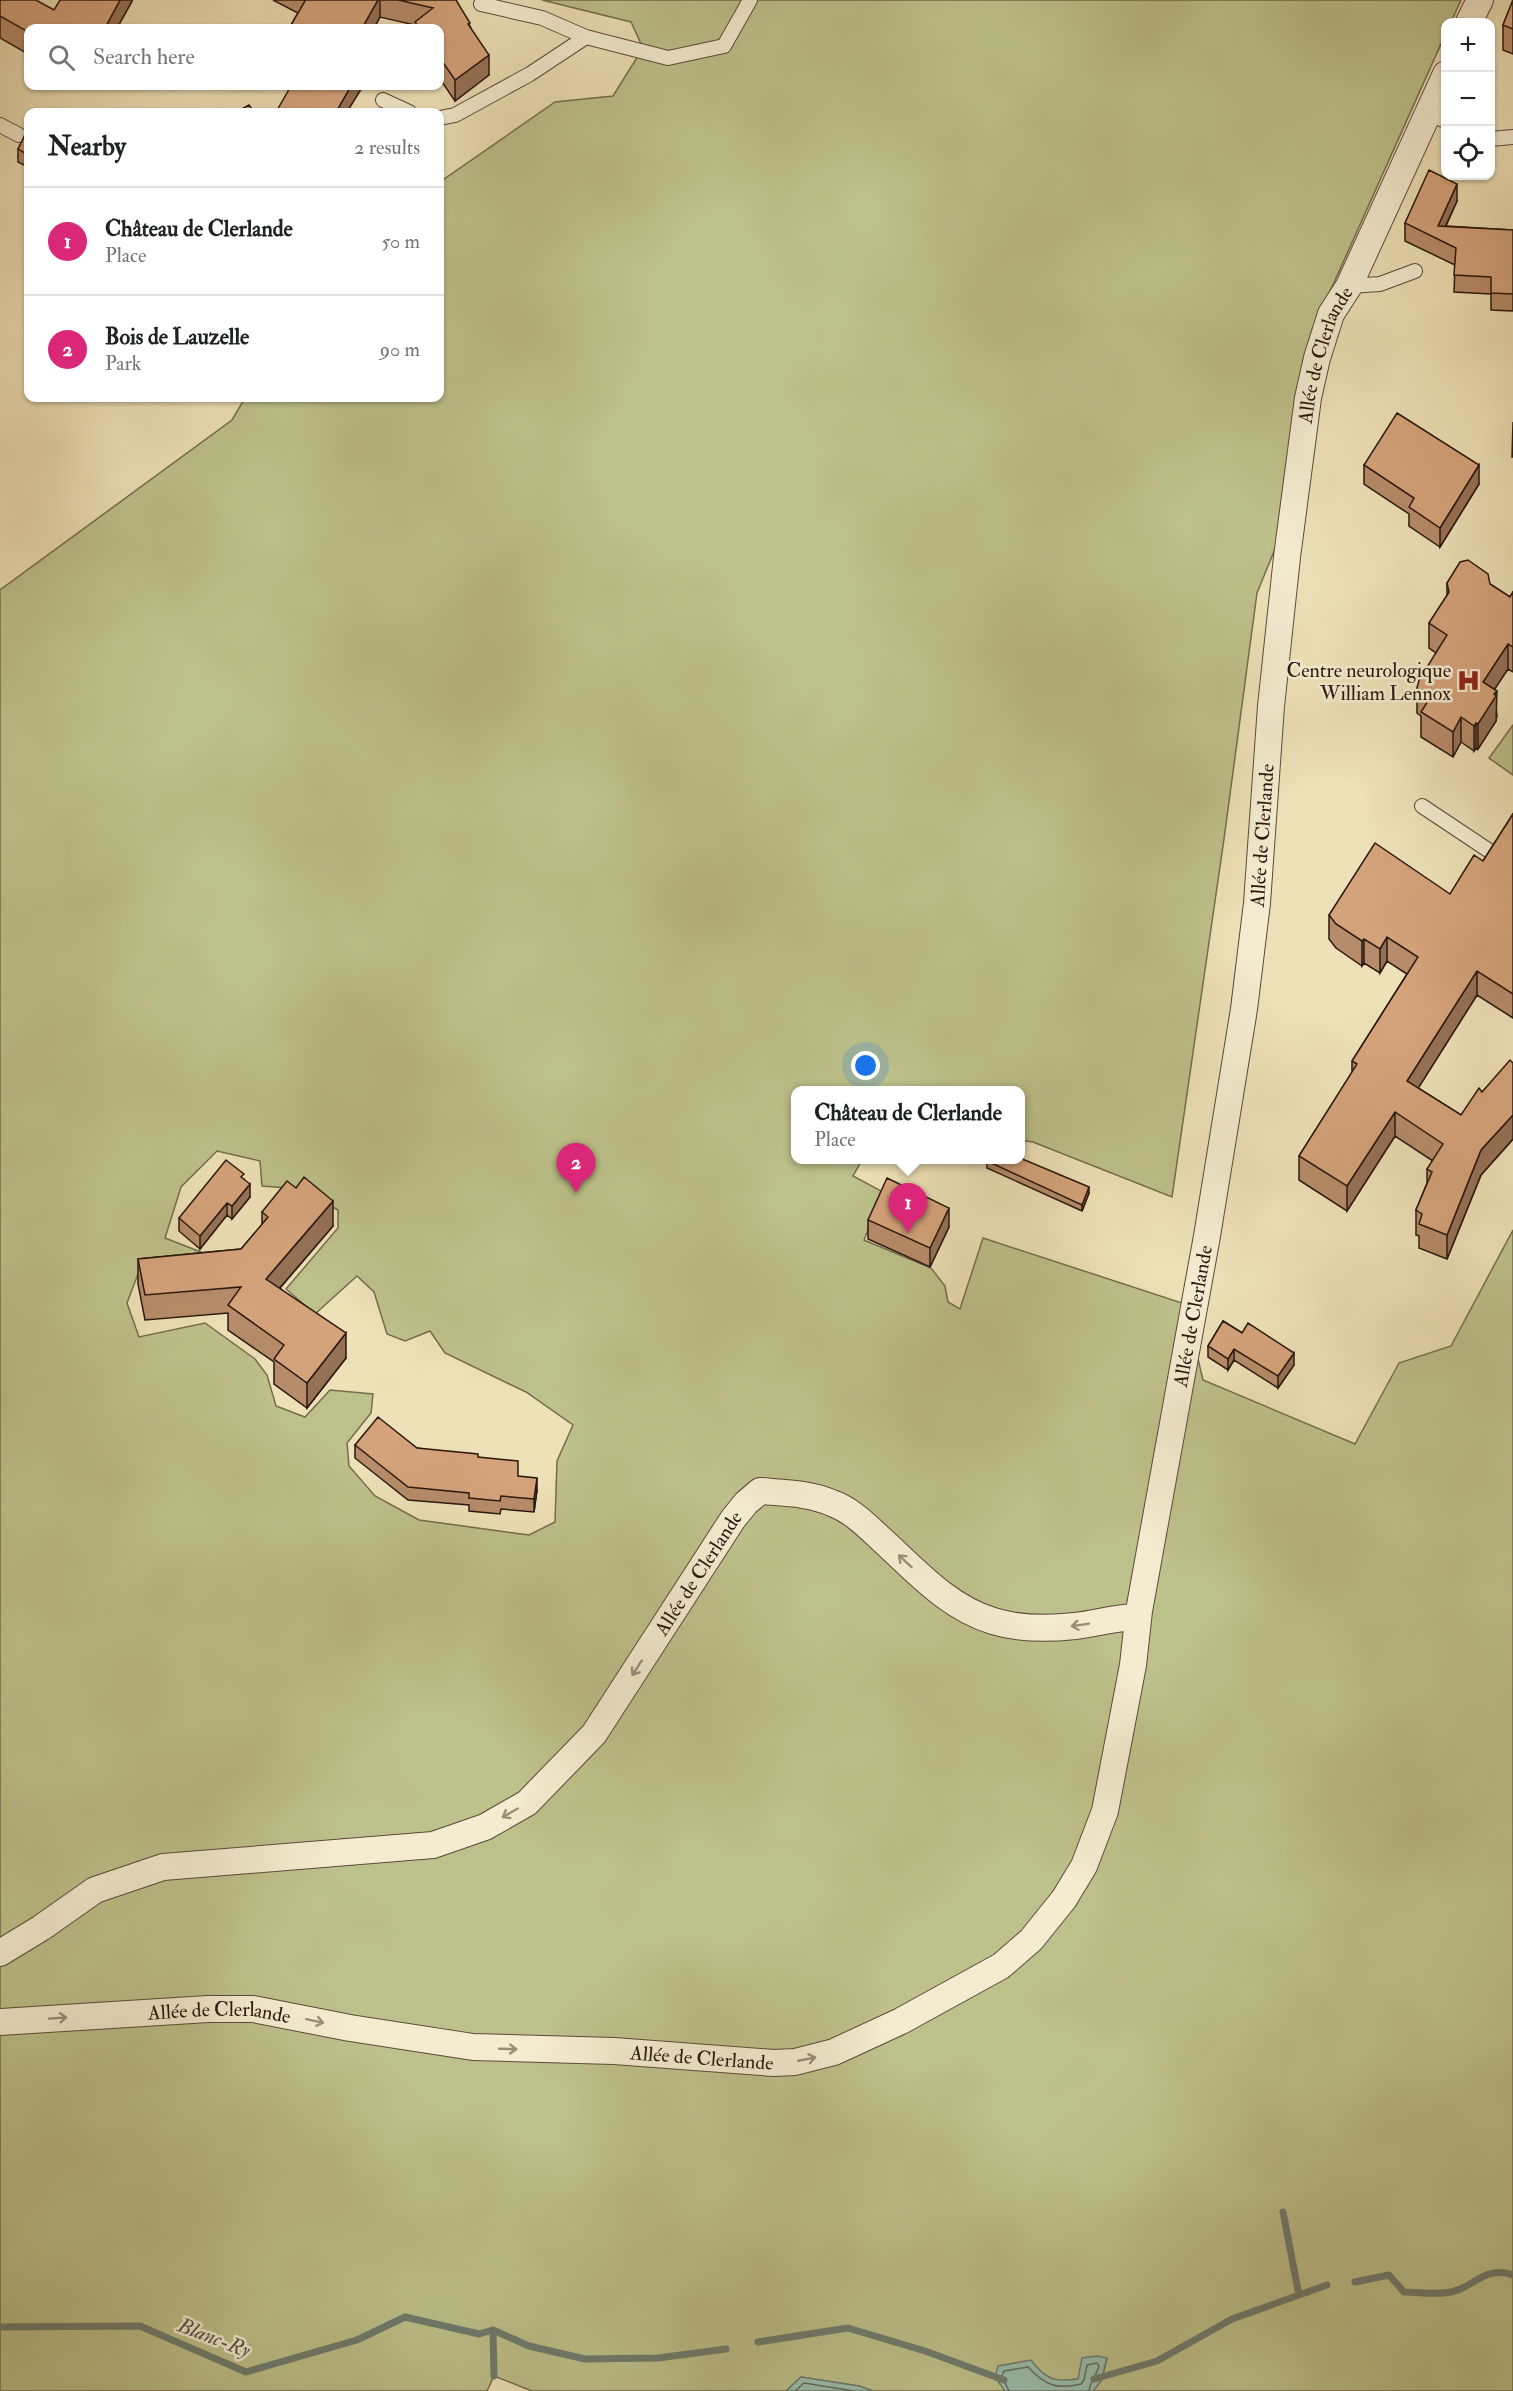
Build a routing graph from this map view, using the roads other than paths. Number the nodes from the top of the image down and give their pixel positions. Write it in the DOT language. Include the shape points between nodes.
graph roads {
  1 [pos="750,0"];
  2 [pos="1480,0"];
  3 [pos="481,4"];
  4 [pos="1471,18"];
  5 [pos="586,37"];
  6 [pos="1441,96"];
  7 [pos="383,100"];
  8 [pos="400,108"];
  9 [pos="444,117"];
  10 [pos="1436,118"];
  11 [pos="0,125"];
  12 [pos="19,135"];
  13 [pos="1513,137"];
  14 [pos="1495,139"];
  15 [pos="1415,271"];
  16 [pos="1349,286"];
  17 [pos="1422,806"];
  18 [pos="1488,850"];
  19 [pos="1138,1617"];
  20 [pos="0,1953"];
  21 [pos="0,2022"];
  1 -- 5 [label="lane" via="724,46 668,58"];
  2 -- 4 [label="street"];
  3 -- 5 [label="lane" via="542,18"];
  5 -- 9 [label="lane" via="530,74"];
  6 -- 10 [label="street, Allée de Clerlande"];
  7 -- 8 [label="lane"];
  10 -- 16 [label="street, Allée de Clerlande"];
  11 -- 12 [label="lane"];
  13 -- 14 [label="lane"];
  15 -- 16 [label="lane" via="1380,284"];
  16 -- 19 [label="street, Allée de Clerlande" via="1331,314 1308,398 1271,706 1257,903 1244,1010 1209,1228"];
  17 -- 18 [label="lane"];
  19 -- 20 [label="street, Allée de Clerlande, one-way" via="1040,1628 992,1621 941,1593 852,1513 809,1495 760,1491 733,1519 594,1734 527,1803 485,1827 433,1845 163,1868 95,1890"];
  21 -- 19 [label="street, Allée de Clerlande, one-way" via="253,2009 473,2047 606,2050 774,2063 834,2052 902,2021 1001,1966 1031,1940 1064,1899 1087,1858 1105,1811 1133,1665"];
}
